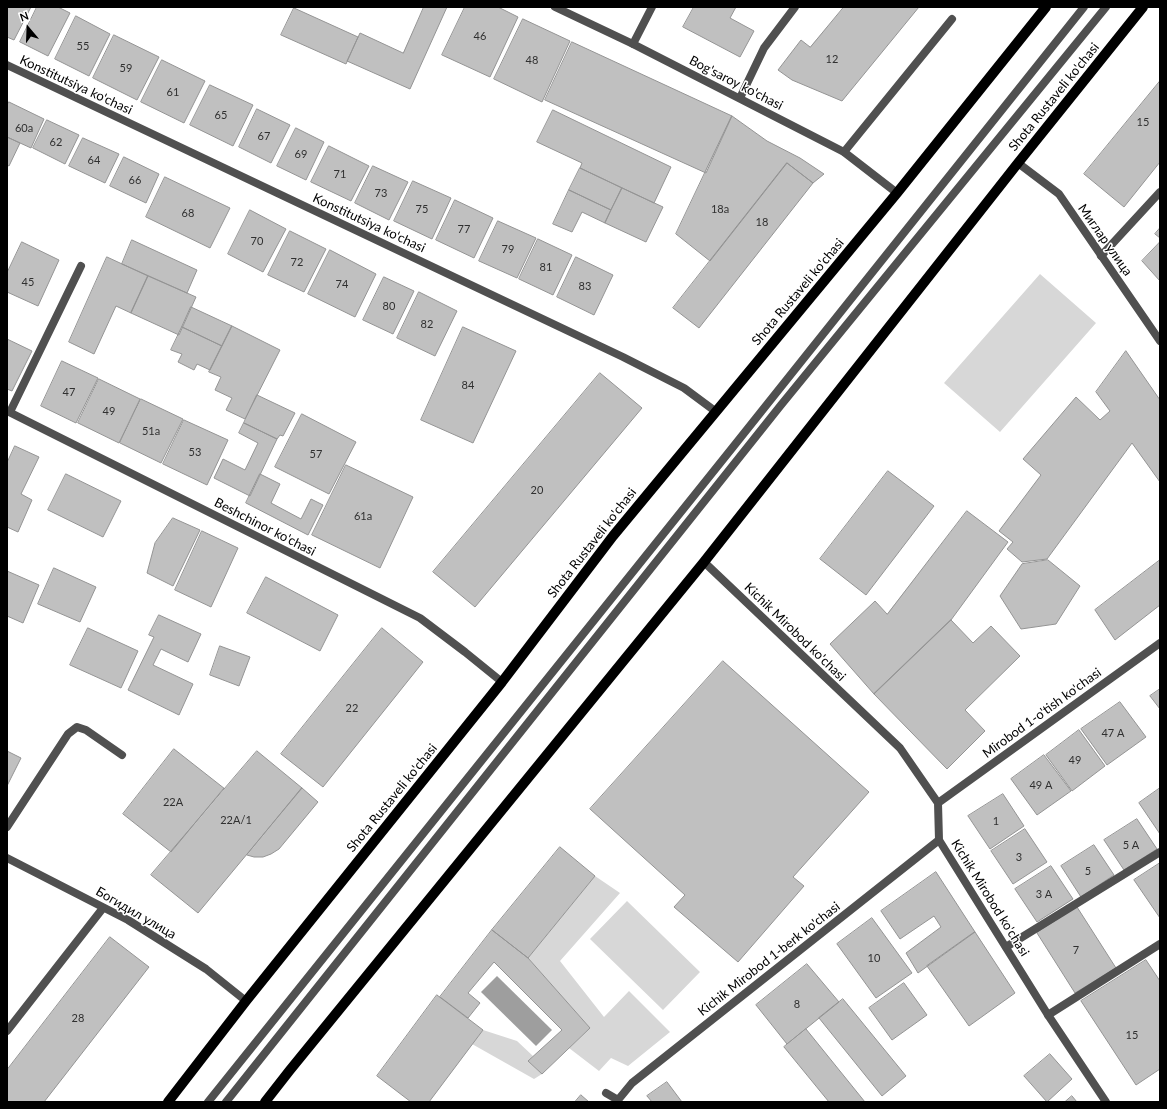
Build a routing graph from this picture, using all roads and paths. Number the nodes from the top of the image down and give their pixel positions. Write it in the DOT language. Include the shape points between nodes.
graph roads {
  1 [pos="555,7"];
  2 [pos="652,7"];
  3 [pos="795,7"];
  4 [pos="1046,7"];
  5 [pos="1084,7"];
  6 [pos="1106,7"];
  7 [pos="1143,7"];
  8 [pos="952,19"];
  9 [pos="633,44"];
  10 [pos="7,65"];
  11 [pos="740,98"];
  12 [pos="844,152"];
  13 [pos="1018,163"];
  14 [pos="897,192"];
  15 [pos="1160,192"];
  16 [pos="1101,256"];
  17 [pos="81,266"];
  18 [pos="1160,341"];
  19 [pos="8,411"];
  20 [pos="716,411"];
  21 [pos="704,562"];
  22 [pos="1160,643"];
  23 [pos="502,682"];
  24 [pos="122,755"];
  25 [pos="938,803"];
  26 [pos="7,827"];
  27 [pos="939,840"];
  28 [pos="1160,852"];
  29 [pos="7,858"];
  30 [pos="103,908"];
  31 [pos="1160,944"];
  32 [pos="1006,947"];
  33 [pos="246,1001"];
  34 [pos="1048,1015"];
  35 [pos="7,1031"];
  36 [pos="606,1093"];
  37 [pos="618,1101"];
  38 [pos="168,1102"];
  39 [pos="208,1102"];
  40 [pos="226,1102"];
  41 [pos="265,1102"];
  42 [pos="1106,1102"];
  1 -- 9 [label="street, Bog'saroy ko'chasi"];
  2 -- 9 [label="street"];
  3 -- 11 [label="street" via="764,48"];
  4 -- 14 [label="main road, Shota Rustaveli ko'chasi"];
  5 -- 39 [label="street"];
  6 -- 40 [label="street" via="781,405"];
  7 -- 13 [label="main road, Shota Rustaveli ko'chasi"];
  8 -- 12 [label="street"];
  9 -- 11 [label="street, Bog'saroy ko'chasi"];
  10 -- 20 [label="street, Konstitutsiya ko'chasi" via="623,357 684,388"];
  11 -- 12 [label="street, Bog'saroy ko'chasi"];
  12 -- 14 [label="street, Bog'saroy ko'chasi"];
  13 -- 16 [label="street, Миглар улица" via="1059,194"];
  13 -- 21 [label="main road, Shota Rustaveli ko'chasi"];
  14 -- 20 [label="main road, Shota Rustaveli ko'chasi"];
  15 -- 16 [label="street"];
  16 -- 18 [label="street, Миглар улица"];
  17 -- 19 [label="street"];
  19 -- 23 [label="street, Beshchinor ko'chasi" via="420,618"];
  20 -- 23 [label="main road, Shota Rustaveli ko'chasi" via="613,536"];
  21 -- 25 [label="street, Kichik Mirobod ko'chasi" via="900,748"];
  21 -- 41 [label="main road, Shota Rustaveli ko'chasi"];
  22 -- 25 [label="street, Mirobod 1-o'tish ko'chasi"];
  23 -- 33 [label="main road, Shota Rustaveli ko'chasi"];
  24 -- 26 [label="street" via="86,730 77,728 68,734"];
  25 -- 27 [label="street, Kichik Mirobod ko'chasi"];
  27 -- 32 [label="street, Kichik Mirobod ko'chasi"];
  27 -- 37 [label="street, Kichik Mirobod 1-berk ko'chasi" via="632,1083"];
  28 -- 32 [label="street"];
  29 -- 30 [label="street, Богидил улица"];
  30 -- 33 [label="street, Богидил улица" via="128,920 206,969"];
  30 -- 35 [label="street"];
  31 -- 34 [label="street"];
  32 -- 34 [label="street, Kichik Mirobod ko'chasi"];
  33 -- 38 [label="main road, Shota Rustaveli ko'chasi"];
  34 -- 42 [label="street, Kichik Mirobod ko'chasi"];
  36 -- 37 [label="street"];
}
